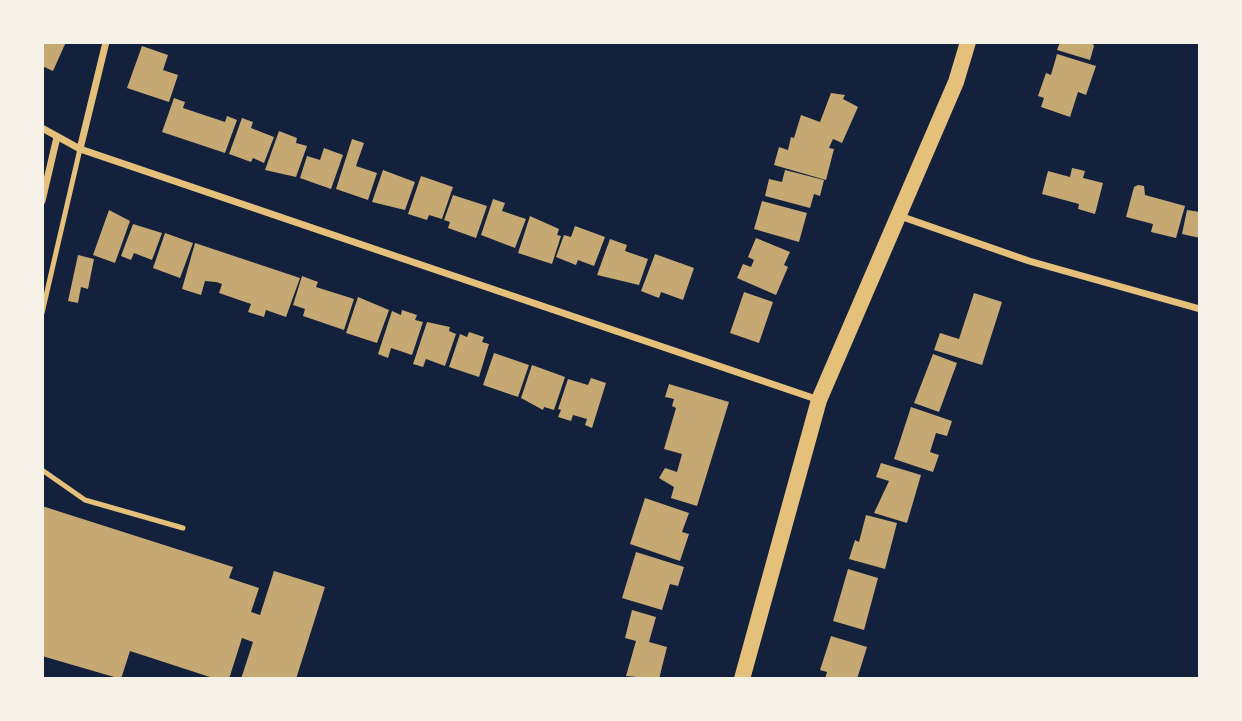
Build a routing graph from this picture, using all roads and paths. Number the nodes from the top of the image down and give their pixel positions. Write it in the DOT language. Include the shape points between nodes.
graph roads {
  1 [pos="106,42"];
  2 [pos="968,42"];
  3 [pos="42,128"];
  4 [pos="57,137"];
  5 [pos="79,149"];
  6 [pos="42,201"];
  7 [pos="896,215"];
  8 [pos="1200,309"];
  9 [pos="42,313"];
  10 [pos="820,400"];
  11 [pos="42,470"];
  12 [pos="183,528"];
  13 [pos="742,679"];
  1 -- 5 [label="street"];
  2 -- 7 [label="main road" via="956,82"];
  3 -- 4 [label="street"];
  4 -- 5 [label="street"];
  4 -- 6 [label="street"];
  5 -- 9 [label="lane"];
  5 -- 10 [label="street"];
  7 -- 8 [label="street" via="1029,261"];
  7 -- 10 [label="main road"];
  10 -- 13 [label="main road"];
  11 -- 12 [label="lane" via="85,500"];
}
